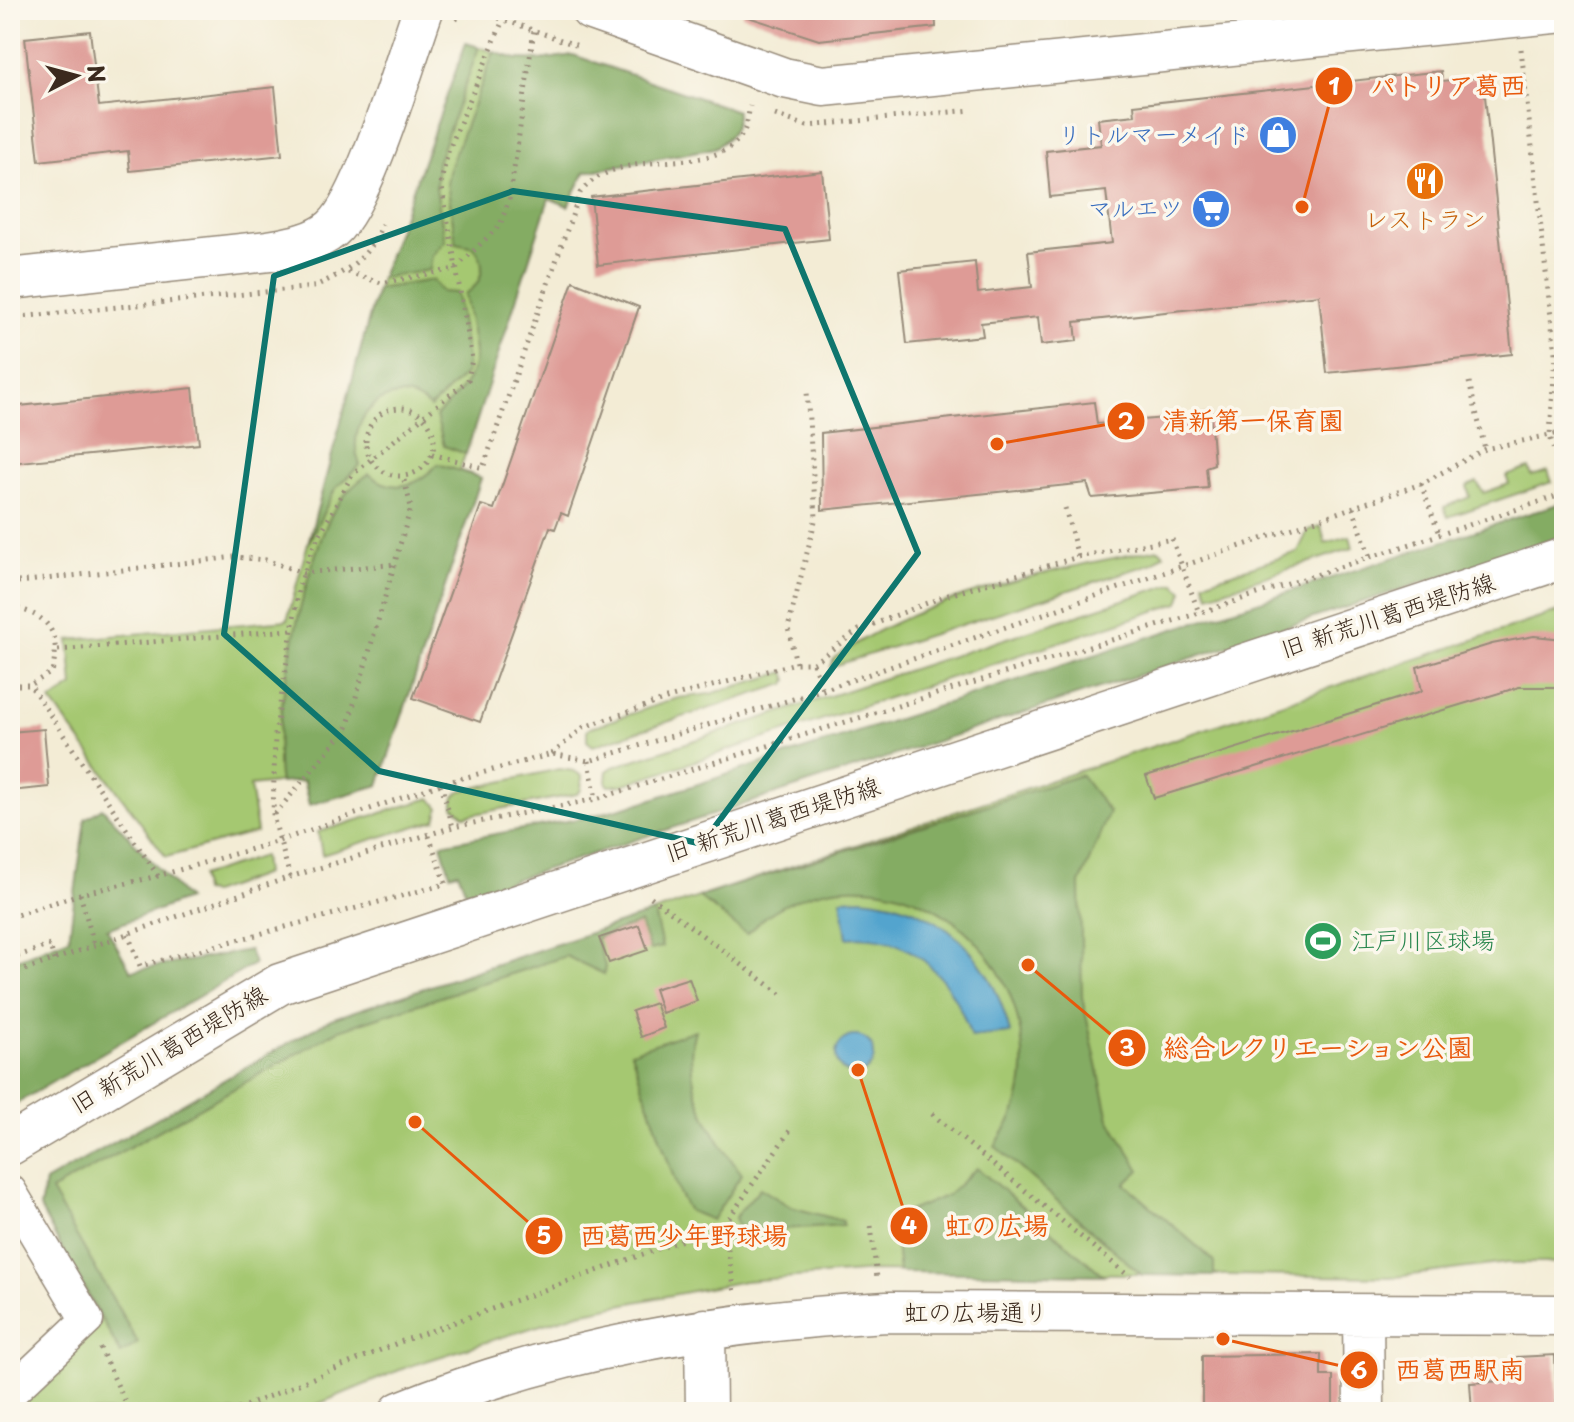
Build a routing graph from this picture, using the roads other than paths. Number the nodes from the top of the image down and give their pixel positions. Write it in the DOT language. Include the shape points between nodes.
graph roads {
  1 [pos="591,10"];
  2 [pos="1564,12"];
  3 [pos="440,14"];
  4 [pos="10,279"];
  5 [pos="1564,558"];
  6 [pos="10,1145"];
  7 [pos="10,1191"];
  8 [pos="1363,1315"];
  9 [pos="1564,1315"];
  10 [pos="705,1329"];
  11 [pos="10,1393"];
  12 [pos="400,1412"];
  13 [pos="706,1412"];
  14 [pos="1364,1412"];
  1 -- 2 [label="street" via="784,78 823,86"];
  3 -- 4 [label="street" via="348,208 332,229 311,242"];
  5 -- 6 [label="street, 旧 新荒川葛西堤防線" via="280,984"];
  7 -- 11 [label="street" via="87,1320"];
  8 -- 9 [label="street, 虹の広場通り"];
  8 -- 10 [label="street, 虹の広場通り" via="887,1312"];
  8 -- 14 [label="street"];
  10 -- 12 [label="street, 虹の広場通り" via="527,1367"];
  10 -- 13 [label="street"];
}
